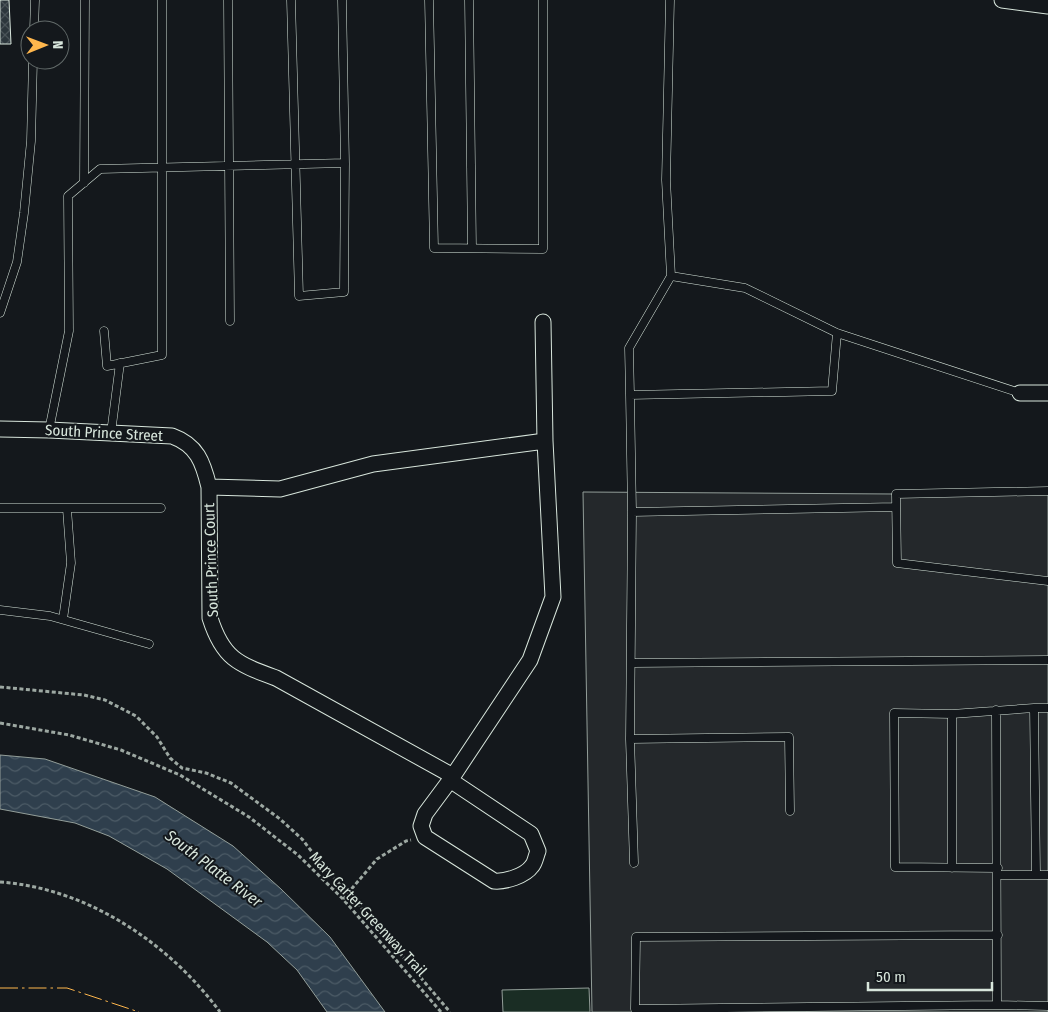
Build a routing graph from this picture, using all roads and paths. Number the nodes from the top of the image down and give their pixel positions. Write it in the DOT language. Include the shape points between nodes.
graph roads {
  1 [pos="35,0"];
  2 [pos="85,0"];
  3 [pos="162,0"];
  4 [pos="228,0"];
  5 [pos="291,0"];
  6 [pos="342,0"];
  7 [pos="429,0"];
  8 [pos="469,0"];
  9 [pos="543,0"];
  10 [pos="670,0"];
  11 [pos="1002,0"];
  12 [pos="1048,6"];
  13 [pos="34,20"];
  14 [pos="33,70"];
  15 [pos="345,163"];
  16 [pos="295,164"];
  17 [pos="228,166"];
  18 [pos="162,168"];
  19 [pos="84,183"];
  20 [pos="472,248"];
  21 [pos="671,276"];
  22 [pos="0,313"];
  23 [pos="230,321"];
  24 [pos="543,322"];
  25 [pos="104,331"];
  26 [pos="837,333"];
  27 [pos="120,363"];
  28 [pos="1020,393"];
  29 [pos="1048,393"];
  30 [pos="630,395"];
  31 [pos="0,429"];
  32 [pos="49,430"];
  33 [pos="111,433"];
  34 [pos="545,441"];
  35 [pos="209,487"];
  36 [pos="1048,491"];
  37 [pos="896,507"];
  38 [pos="0,508"];
  39 [pos="161,508"];
  40 [pos="67,509"];
  41 [pos="632,512"];
  42 [pos="1048,581"];
  43 [pos="0,610"];
  44 [pos="63,620"];
  45 [pos="149,644"];
  46 [pos="1048,660"];
  47 [pos="632,663"];
  48 [pos="0,688"];
  49 [pos="1034,708"];
  50 [pos="1048,708"];
  51 [pos="996,710"];
  52 [pos="952,714"];
  53 [pos="0,723"];
  54 [pos="630,739"];
  55 [pos="451,778"];
  56 [pos="790,811"];
  57 [pos="425,837"];
  58 [pos="634,863"];
  59 [pos="952,868"];
  60 [pos="997,871"];
  61 [pos="1036,874"];
  62 [pos="1048,874"];
  63 [pos="0,882"];
  64 [pos="345,890"];
  65 [pos="353,898"];
  66 [pos="343,899"];
  67 [pos="998,935"];
  68 [pos="997,1005"];
  69 [pos="1048,1006"];
  70 [pos="220,1012"];
  71 [pos="441,1012"];
  72 [pos="450,1012"];
  1 -- 13 [label="lane"];
  2 -- 19 [label="lane"];
  3 -- 18 [label="lane"];
  4 -- 17 [label="lane"];
  5 -- 16 [label="lane"];
  6 -- 15 [label="lane"];
  7 -- 20 [label="lane" via="434,248"];
  8 -- 20 [label="lane"];
  9 -- 20 [label="lane" via="543,249"];
  10 -- 21 [label="lane" via="666,180"];
  11 -- 12 [label="street"];
  14 -- 22 [label="lane" via="32,141 24,212 17,262"];
  15 -- 16 [label="lane"];
  15 -- 16 [label="lane" via="344,292 299,296"];
  16 -- 17 [label="lane"];
  17 -- 18 [label="lane"];
  17 -- 23 [label="lane"];
  18 -- 19 [label="lane" via="100,169"];
  18 -- 27 [label="lane" via="162,355"];
  19 -- 32 [label="lane" via="68,196 69,331"];
  21 -- 26 [label="lane" via="745,288"];
  21 -- 30 [label="lane" via="628,348"];
  24 -- 34 [label="street"];
  25 -- 27 [label="lane" via="107,366"];
  26 -- 28 [label="lane"];
  26 -- 30 [label="lane" via="832,391"];
  27 -- 33 [label="lane"];
  28 -- 29 [label="street"];
  30 -- 41 [label="lane"];
  31 -- 32 [label="street, South Prince Street"];
  32 -- 33 [label="street, South Prince Street"];
  33 -- 35 [label="street, South Prince Street" via="172,436 182,440 198,454"];
  34 -- 35 [label="street, South Prince Court" via="372,464 280,489"];
  34 -- 55 [label="street" via="553,597 530,660"];
  35 -- 55 [label="street, South Prince Court" via="210,618 215,634 228,655 245,666 276,678"];
  36 -- 37 [label="lane" via="896,494"];
  37 -- 41 [label="lane"];
  37 -- 42 [label="lane" via="897,563"];
  38 -- 40 [label="lane"];
  39 -- 40 [label="lane"];
  40 -- 44 [label="lane" via="70,563"];
  41 -- 47 [label="lane"];
  43 -- 44 [label="lane"];
  44 -- 45 [label="lane"];
  46 -- 47 [label="lane"];
  47 -- 54 [label="lane"];
  48 -- 64 [label="path" via="84,695 104,700 136,716 158,737 170,758 182,768 231,783 280,819 302,839"];
  49 -- 50 [label="lane"];
  49 -- 51 [label="lane"];
  49 -- 61 [label="lane"];
  51 -- 52 [label="lane"];
  51 -- 60 [label="lane"];
  52 -- 59 [label="lane"];
  52 -- 59 [label="lane" via="894,714 894,838 895,867"];
  53 -- 66 [label="path, Mary Carter Greenway Trail" via="95,742 180,775 267,830"];
  54 -- 56 [label="lane" via="789,738"];
  54 -- 58 [label="lane"];
  55 -- 57 [label="street" via="425,814 422,826"];
  55 -- 57 [label="street, South Prince Court" via="531,834 538,851 533,866 504,882 494,881"];
  57 -- 66 [label="path" via="406,841 378,859"];
  59 -- 60 [label="lane"];
  60 -- 61 [label="lane"];
  60 -- 67 [label="lane"];
  61 -- 62 [label="lane"];
  63 -- 70 [label="path" via="24,884 64,896 118,921 154,943"];
  65 -- 72 [label="path"];
  66 -- 71 [label="path, Mary Carter Greenway Trail"];
  67 -- 68 [label="lane"];
  67 -- 68 [label="lane" via="636,937 635,1010"];
  68 -- 69 [label="lane"];
}
